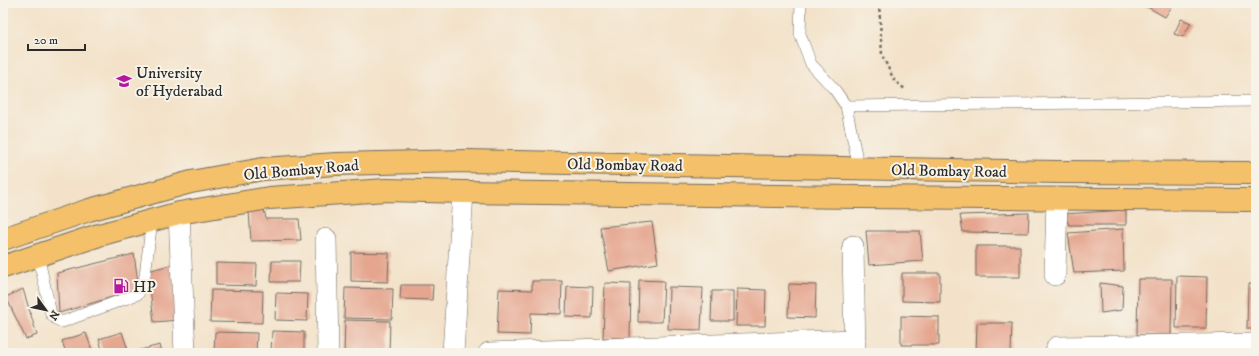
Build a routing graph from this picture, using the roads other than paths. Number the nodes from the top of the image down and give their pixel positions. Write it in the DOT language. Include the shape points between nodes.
graph roads {
  1 [pos="801,3"];
  2 [pos="1256,101"];
  3 [pos="846,106"];
  4 [pos="859,169"];
  5 [pos="1256,173"];
  6 [pos="463,192"];
  7 [pos="1057,198"];
  8 [pos="1256,200"];
  9 [pos="178,213"];
  10 [pos="152,220"];
  11 [pos="3,239"];
  12 [pos="326,239"];
  13 [pos="852,246"];
  14 [pos="38,255"];
  15 [pos="3,267"];
  16 [pos="1055,275"];
  17 [pos="1256,344"];
  18 [pos="855,347"];
  19 [pos="185,353"];
  20 [pos="328,353"];
  21 [pos="453,353"];
  22 [pos="489,353"];
  23 [pos="1056,353"];
  1 -- 3 [label="lane" via="800,34 811,64"];
  2 -- 3 [label="lane"];
  3 -- 4 [label="lane"];
  4 -- 5 [label="main road, Old Bombay Road"];
  4 -- 11 [label="main road, Old Bombay Road" via="466,161 263,169 191,182 89,210"];
  6 -- 7 [label="main road, Old Bombay Road"];
  6 -- 9 [label="main road, Old Bombay Road" via="386,190 276,198"];
  6 -- 21 [label="street"];
  7 -- 8 [label="main road, Old Bombay Road"];
  7 -- 16 [label="street"];
  9 -- 10 [label="main road, Old Bombay Road"];
  9 -- 19 [label="street"];
  10 -- 14 [label="main road, Old Bombay Road"];
  10 -- 14 [label="lane" via="144,283 138,294 62,322 51,314"];
  12 -- 20 [label="street"];
  13 -- 18 [label="street"];
  14 -- 15 [label="main road, Old Bombay Road"];
  17 -- 23 [label="street" via="1056,346"];
  18 -- 22 [label="street"];
}
